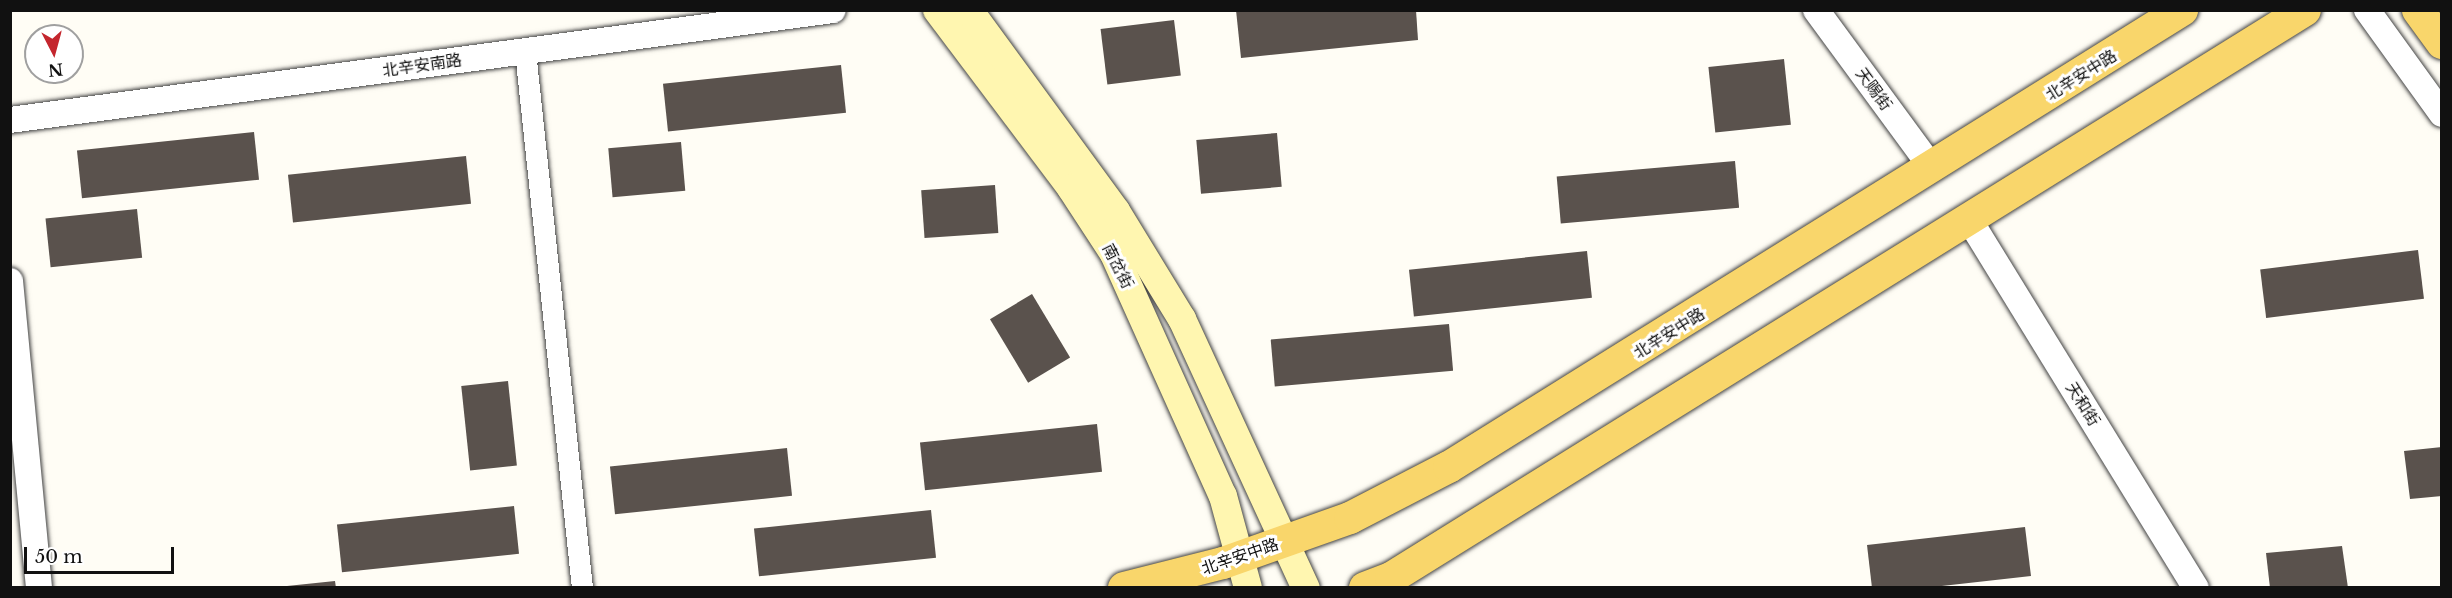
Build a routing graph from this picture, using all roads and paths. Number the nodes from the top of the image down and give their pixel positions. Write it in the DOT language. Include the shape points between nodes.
graph roads {
  1 [pos="833,10"];
  2 [pos="937,10"];
  3 [pos="969,10"];
  4 [pos="1816,10"];
  5 [pos="2182,10"];
  6 [pos="2305,10"];
  7 [pos="2367,10"];
  8 [pos="2418,10"];
  9 [pos="2442,43"];
  10 [pos="525,51"];
  11 [pos="2442,114"];
  12 [pos="10,120"];
  13 [pos="1932,168"];
  14 [pos="1970,221"];
  15 [pos="10,281"];
  16 [pos="1284,541"];
  17 [pos="1238,556"];
  18 [pos="39,588"];
  19 [pos="582,588"];
  20 [pos="1124,588"];
  21 [pos="1248,588"];
  22 [pos="1306,588"];
  23 [pos="1365,588"];
  24 [pos="2196,588"];
  1 -- 10 [label="street, 北辛安南路"];
  2 -- 17 [label="main road, 南岔街" via="1071,188 1114,254 1223,496"];
  3 -- 16 [label="main road, 南岔街" via="1116,211 1182,319"];
  4 -- 13 [label="street, 天赐街"];
  5 -- 13 [label="main road, 北辛安中路"];
  6 -- 14 [label="main road"];
  7 -- 11 [label="street"];
  8 -- 9 [label="main road"];
  10 -- 12 [label="street, 北辛安南路"];
  10 -- 19 [label="street"];
  13 -- 16 [label="main road, 北辛安中路" via="1449,467 1350,518"];
  14 -- 23 [label="main road" via="1391,578"];
  14 -- 24 [label="street, 天和街"];
  15 -- 18 [label="street"];
  16 -- 17 [label="main road, 北辛安中路"];
  16 -- 22 [label="main road, 南岔街"];
  17 -- 20 [label="main road, 北辛安中路" via="1190,573"];
  17 -- 21 [label="main road, 南岔街"];
}
